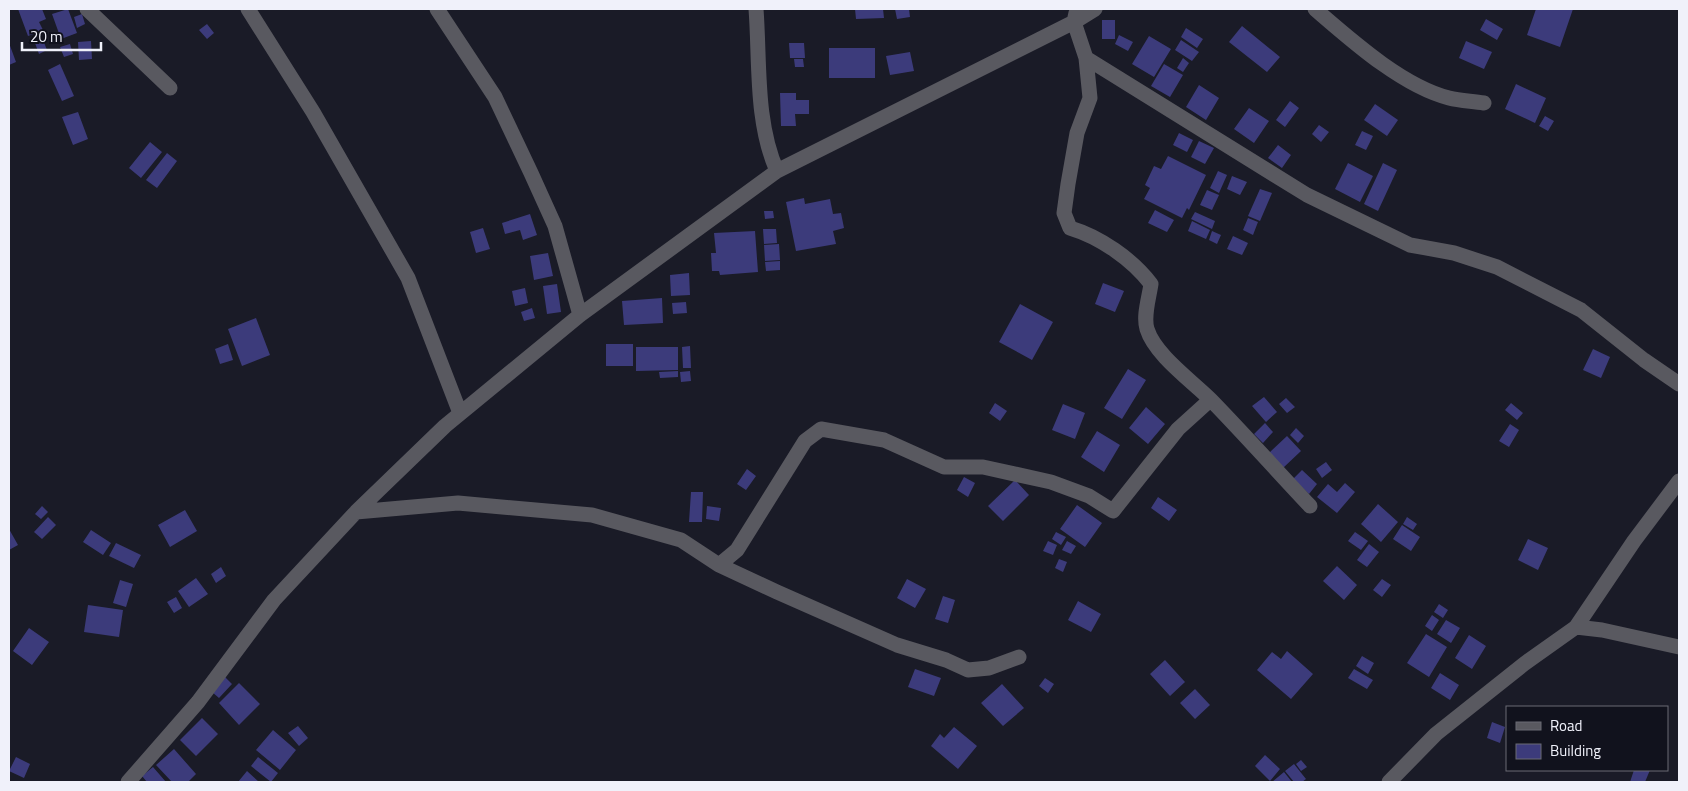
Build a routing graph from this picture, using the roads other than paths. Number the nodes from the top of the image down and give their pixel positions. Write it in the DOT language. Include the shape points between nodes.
graph roads {
  1 [pos="86,9"];
  2 [pos="248,9"];
  3 [pos="437,9"];
  4 [pos="756,9"];
  5 [pos="1095,9"];
  6 [pos="1315,9"];
  7 [pos="1076,15"];
  8 [pos="1086,58"];
  9 [pos="170,88"];
  10 [pos="1484,103"];
  11 [pos="777,171"];
  12 [pos="580,315"];
  13 [pos="1679,384"];
  14 [pos="1210,400"];
  15 [pos="460,413"];
  16 [pos="1679,481"];
  17 [pos="1310,506"];
  18 [pos="356,512"];
  19 [pos="719,565"];
  20 [pos="1576,627"];
  21 [pos="1679,647"];
  22 [pos="1019,657"];
  23 [pos="128,782"];
  24 [pos="1389,782"];
  1 -- 9 [label="street"];
  2 -- 15 [label="street" via="313,112 408,278"];
  3 -- 12 [label="street" via="495,97 535,182 555,226"];
  4 -- 11 [label="street" via="763,113 771,158"];
  5 -- 7 [label="street"];
  6 -- 10 [label="street" via="1386,66 1421,86 1449,98"];
  7 -- 8 [label="street"];
  7 -- 11 [label="street"];
  8 -- 13 [label="street" via="1307,194 1410,246 1454,253 1497,267 1580,310"];
  8 -- 14 [label="street" via="1090,98 1077,133 1064,213 1070,228 1084,232 1140,270 1151,284 1147,330 1174,367"];
  11 -- 12 [label="street"];
  12 -- 15 [label="street"];
  14 -- 17 [label="street"];
  14 -- 19 [label="street" via="1178,429 1113,511 1090,496 1051,482 983,467 944,467 884,440 821,429 805,441 737,550"];
  15 -- 18 [label="street"];
  16 -- 20 [label="street"];
  18 -- 19 [label="street" via="458,502 592,515 681,540"];
  18 -- 23 [label="street" via="274,600 198,702"];
  19 -- 22 [label="street" via="897,645 968,670 989,668"];
  20 -- 21 [label="street"];
  20 -- 24 [label="street" via="1436,734"];
}
